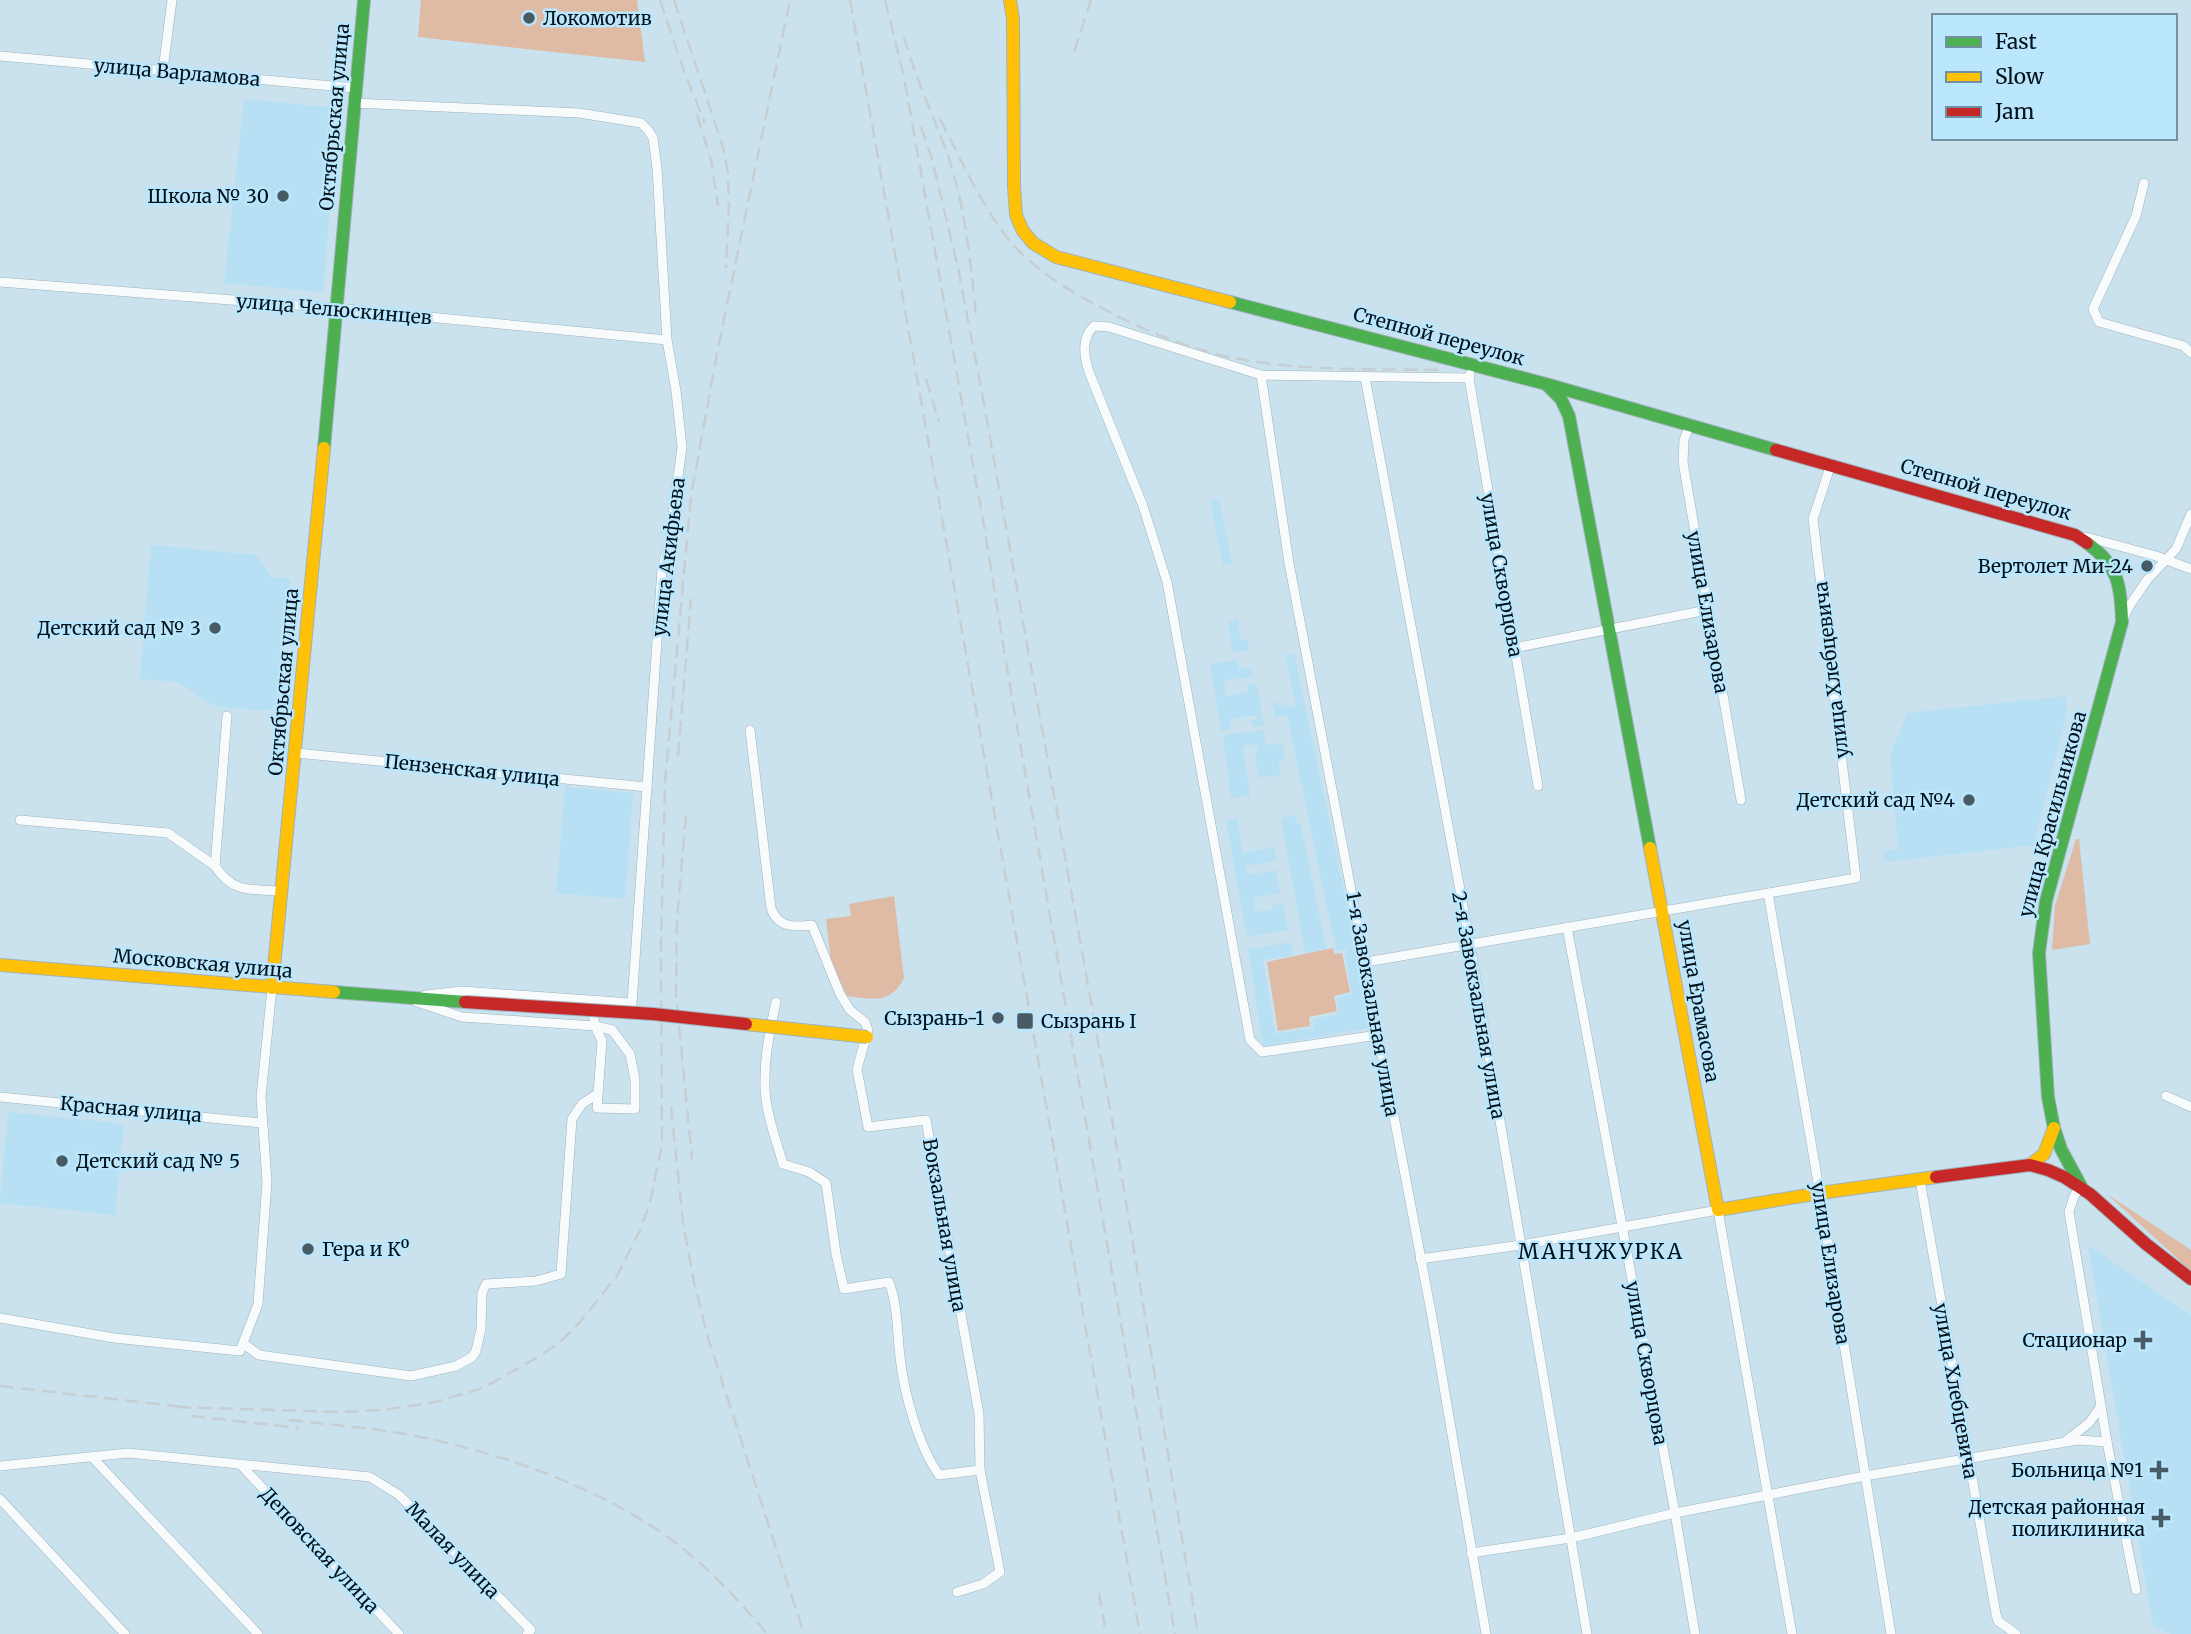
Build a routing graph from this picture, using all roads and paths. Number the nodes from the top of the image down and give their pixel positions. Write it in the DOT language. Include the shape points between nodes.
graph roads {
  1 [pos="172,0"];
  2 [pos="364,0"];
  3 [pos="1010,0"];
  4 [pos="0,56"];
  5 [pos="163,70"];
  6 [pos="355,88"];
  7 [pos="354,103"];
  8 [pos="2144,183"];
  9 [pos="0,282"];
  10 [pos="335,308"];
  11 [pos="667,340"];
  12 [pos="2191,353"];
  13 [pos="1473,364"];
  14 [pos="1261,375"];
  15 [pos="1365,377"];
  16 [pos="1469,378"];
  17 [pos="1546,384"];
  18 [pos="1596,397"];
  19 [pos="1569,416"];
  20 [pos="1690,424"];
  21 [pos="1831,464"];
  22 [pos="2191,514"];
  23 [pos="2076,535"];
  24 [pos="2168,560"];
  25 [pos="2191,569"];
  26 [pos="1707,610"];
  27 [pos="2122,622"];
  28 [pos="1610,629"];
  29 [pos="1514,648"];
  30 [pos="227,716"];
  31 [pos="750,730"];
  32 [pos="296,753"];
  33 [pos="1538,786"];
  34 [pos="647,788"];
  35 [pos="1741,800"];
  36 [pos="20,820"];
  37 [pos="215,866"];
  38 [pos="282,891"];
  39 [pos="1768,893"];
  40 [pos="1663,911"];
  41 [pos="1567,927"];
  42 [pos="1470,944"];
  43 [pos="1366,961"];
  44 [pos="0,965"];
  45 [pos="272,988"];
  46 [pos="402,997"];
  47 [pos="592,999"];
  48 [pos="776,1002"];
  49 [pos="632,1003"];
  50 [pos="594,1026"];
  51 [pos="1378,1035"];
  52 [pos="865,1042"];
  53 [pos="597,1094"];
  54 [pos="2166,1096"];
  55 [pos="0,1097"];
  56 [pos="2191,1107"];
  57 [pos="262,1123"];
  58 [pos="2054,1128"];
  59 [pos="2030,1165"];
  60 [pos="1920,1180"];
  61 [pos="2081,1186"];
  62 [pos="1820,1193"];
  63 [pos="1718,1210"];
  64 [pos="1622,1227"];
  65 [pos="1521,1245"];
  66 [pos="1420,1259"];
  67 [pos="2191,1279"];
  68 [pos="0,1318"];
  69 [pos="244,1343"];
  70 [pos="2101,1404"];
  71 [pos="2062,1442"];
  72 [pos="2108,1442"];
  73 [pos="92,1457"];
  74 [pos="1967,1458"];
  75 [pos="241,1465"];
  76 [pos="0,1466"];
  77 [pos="981,1470"];
  78 [pos="1865,1476"];
  79 [pos="1767,1495"];
  80 [pos="0,1499"];
  81 [pos="1675,1513"];
  82 [pos="1572,1538"];
  83 [pos="1471,1553"];
  84 [pos="2136,1590"];
  85 [pos="957,1592"];
  86 [pos="529,1632"];
  87 [pos="125,1634"];
  88 [pos="258,1634"];
  89 [pos="400,1634"];
  90 [pos="1486,1634"];
  91 [pos="1587,1634"];
  92 [pos="1695,1634"];
  93 [pos="1792,1634"];
  94 [pos="1891,1634"];
  95 [pos="2016,1634"];
  1 -- 5 [label="street"];
  2 -- 6 [label="main road, Октябрьская улица"];
  3 -- 13 [label="main road, Степной переулок" via="1016,215 1033,243 1056,257"];
  4 -- 5 [label="street, улица Варламова"];
  5 -- 6 [label="street, улица Варламова"];
  6 -- 7 [label="main road, Октябрьская улица"];
  7 -- 10 [label="main road, Октябрьская улица"];
  7 -- 11 [label="street, улица Акифьева" via="579,113 641,123 653,138 656,158"];
  8 -- 12 [label="street" via="2136,216 2093,310 2099,322 2184,346"];
  9 -- 10 [label="street, улица Челюскинцев"];
  10 -- 11 [label="street, улица Челюскинцев"];
  10 -- 32 [label="main road, Октябрьская улица"];
  11 -- 34 [label="street, улица Акифьева" via="681,447 662,569"];
  13 -- 16 [label="street, улица Скворцова"];
  13 -- 17 [label="main road, Степной переулок"];
  14 -- 15 [label="street"];
  14 -- 43 [label="street, 1-я Завокзальная улица" via="1289,563"];
  14 -- 51 [label="street" via="1109,327 1094,326 1085,345 1089,372 1143,506 1167,582 1250,1040 1262,1052"];
  15 -- 16 [label="street"];
  15 -- 42 [label="street, 2-я Завокзальная улица"];
  16 -- 29 [label="street, улица Скворцова"];
  17 -- 18 [label="main road, Степной переулок"];
  17 -- 19 [label="main road, улица Ерамасова" via="1564,402"];
  18 -- 19 [label="main road" via="1581,399"];
  18 -- 20 [label="main road, Степной переулок"];
  19 -- 28 [label="main road, улица Ерамасова"];
  20 -- 21 [label="main road, Степной переулок"];
  20 -- 26 [label="street, улица Елизарова" via="1683,462"];
  21 -- 23 [label="main road, Степной переулок"];
  21 -- 39 [label="street, улица Хлебцевича" via="1813,519 1856,878"];
  22 -- 24 [label="street"];
  23 -- 24 [label="street"];
  23 -- 27 [label="main road, Степной переулок" via="2098,549 2116,573"];
  24 -- 25 [label="street"];
  24 -- 27 [label="street" via="2137,593"];
  26 -- 28 [label="street"];
  26 -- 35 [label="street, улица Елизарова"];
  27 -- 58 [label="main road, улица Красильникова" via="2041,923 2041,993"];
  28 -- 29 [label="street"];
  28 -- 40 [label="main road, улица Ерамасова"];
  29 -- 33 [label="street, улица Скворцова"];
  30 -- 37 [label="street"];
  31 -- 52 [label="street" via="771,908 783,925 812,925 840,994 865,1022"];
  32 -- 34 [label="street, Пензенская улица"];
  32 -- 38 [label="main road, Октябрьская улица"];
  34 -- 49 [label="street, улица Акифьева"];
  36 -- 37 [label="street" via="168,833"];
  37 -- 38 [label="street" via="223,879 240,888"];
  38 -- 45 [label="main road, Октябрьская улица"];
  39 -- 40 [label="street"];
  39 -- 62 [label="street, улица Елизарова"];
  40 -- 41 [label="street"];
  40 -- 63 [label="main road, улица Ерамасова"];
  41 -- 42 [label="street"];
  41 -- 64 [label="street, улица Скворцова"];
  42 -- 43 [label="street"];
  42 -- 65 [label="street, 2-я Завокзальная улица"];
  43 -- 51 [label="street, 1-я Завокзальная улица"];
  44 -- 45 [label="main road, Московская улица"];
  45 -- 46 [label="main road, Московская улица"];
  45 -- 57 [label="street, Октябрьская улица"];
  46 -- 47 [label="street, Московская улица" via="462,991"];
  46 -- 50 [label="street, Московская улица" via="461,1017"];
  46 -- 52 [label="main road, Московская улица, bridge" via="653,1014"];
  47 -- 49 [label="street, Московская улица"];
  47 -- 50 [label="street"];
  48 -- 77 [label="street" via="768,1036 766,1099 783,1164 826,1183 844,1289 889,1282 912,1412 929,1461 939,1475"];
  50 -- 53 [label="street" via="602,1041"];
  50 -- 53 [label="street" via="612,1030 630,1054 635,1109 597,1108"];
  51 -- 66 [label="street, 1-я Завокзальная улица"];
  52 -- 77 [label="street, Вокзальная улица" via="857,1069 868,1127 926,1120 979,1414"];
  53 -- 69 [label="street" via="582,1104 572,1119 561,1274 536,1281 486,1284 472,1357 456,1367 411,1376 259,1355"];
  54 -- 56 [label="street"];
  55 -- 57 [label="street, Красная улица"];
  57 -- 69 [label="street, Октябрьская улица" via="267,1182 258,1304"];
  58 -- 59 [label="main road" via="2044,1154"];
  58 -- 61 [label="main road, улица Красильникова"];
  59 -- 60 [label="main road"];
  59 -- 61 [label="main road"];
  60 -- 62 [label="main road"];
  60 -- 74 [label="street, улица Хлебцевича"];
  61 -- 67 [label="main road"];
  61 -- 70 [label="street" via="2069,1212"];
  62 -- 63 [label="main road"];
  62 -- 78 [label="street, улица Елизарова"];
  63 -- 64 [label="street"];
  63 -- 79 [label="street, улица Ерамасова"];
  64 -- 65 [label="street"];
  64 -- 81 [label="street, улица Скворцова"];
  65 -- 66 [label="street"];
  65 -- 82 [label="street, 2-я Завокзальная улица"];
  66 -- 83 [label="street, 1-я Завокзальная улица"];
  68 -- 69 [label="street" via="114,1338 228,1350 240,1351"];
  70 -- 71 [label="street" via="2089,1423"];
  70 -- 72 [label="street"];
  71 -- 72 [label="street"];
  71 -- 74 [label="street"];
  72 -- 84 [label="street"];
  73 -- 75 [label="street" via="128,1453"];
  73 -- 76 [label="street"];
  73 -- 88 [label="street"];
  74 -- 78 [label="street"];
  74 -- 95 [label="street, улица Хлебцевича" via="1996,1614 1998,1621"];
  75 -- 86 [label="street, Малая улица" via="370,1477 399,1495"];
  75 -- 89 [label="street, Деповская улица"];
  77 -- 85 [label="street, Вокзальная улица" via="1000,1572 983,1584"];
  78 -- 79 [label="street"];
  78 -- 94 [label="street, улица Елизарова"];
  79 -- 81 [label="street"];
  79 -- 93 [label="street, улица Ерамасова"];
  80 -- 87 [label="street"];
  81 -- 82 [label="street"];
  81 -- 92 [label="street, улица Скворцова"];
  82 -- 83 [label="street"];
  82 -- 91 [label="street, 2-я Завокзальная улица"];
  83 -- 90 [label="street, 1-я Завокзальная улица"];
}
